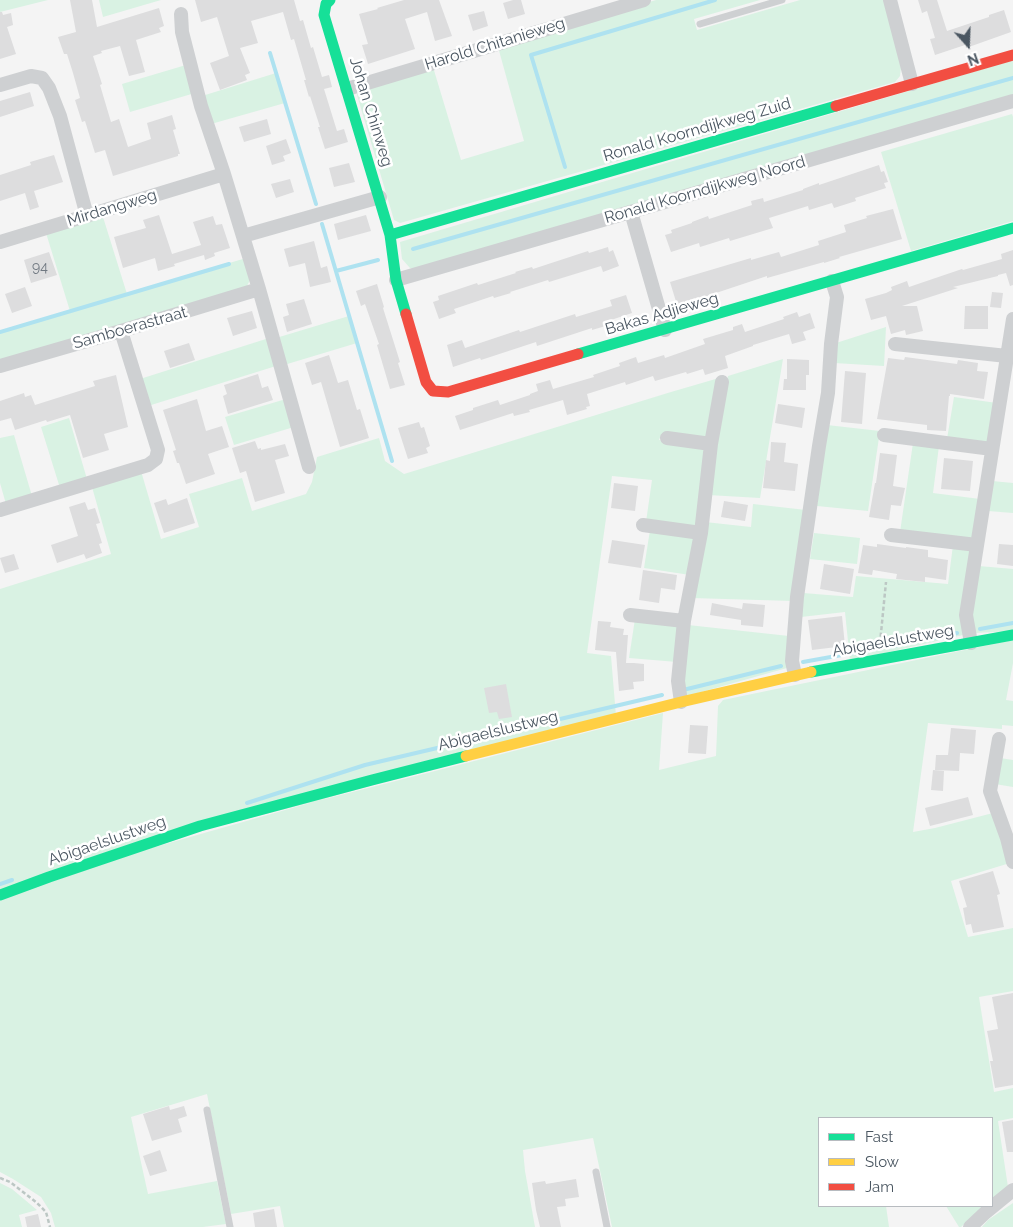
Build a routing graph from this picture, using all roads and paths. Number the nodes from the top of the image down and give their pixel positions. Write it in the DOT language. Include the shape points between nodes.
graph roads {
  1 [pos="330,0"];
  2 [pos="644,0"];
  3 [pos="782,0"];
  4 [pos="890,0"];
  5 [pos="181,14"];
  6 [pos="700,24"];
  7 [pos="1013,55"];
  8 [pos="912,84"];
  9 [pos="0,85"];
  10 [pos="346,89"];
  11 [pos="1013,101"];
  12 [pos="224,174"];
  13 [pos="380,197"];
  14 [pos="631,212"];
  15 [pos="87,216"];
  16 [pos="1013,228"];
  17 [pos="390,235"];
  18 [pos="243,236"];
  19 [pos="0,242"];
  20 [pos="396,280"];
  21 [pos="832,282"];
  22 [pos="259,289"];
  23 [pos="1013,319"];
  24 [pos="665,330"];
  25 [pos="121,331"];
  26 [pos="895,344"];
  27 [pos="1007,356"];
  28 [pos="0,366"];
  29 [pos="722,382"];
  30 [pos="884,435"];
  31 [pos="667,438"];
  32 [pos="711,444"];
  33 [pos="992,449"];
  34 [pos="309,467"];
  35 [pos="0,510"];
  36 [pos="643,525"];
  37 [pos="701,533"];
  38 [pos="891,534"];
  39 [pos="977,545"];
  40 [pos="886,582"];
  41 [pos="630,615"];
  42 [pos="684,621"];
  43 [pos="1013,635"];
  44 [pos="971,643"];
  45 [pos="884,659"];
  46 [pos="795,675"];
  47 [pos="681,702"];
  48 [pos="999,739"];
  49 [pos="1013,862"];
  50 [pos="0,895"];
  51 [pos="207,1110"];
  52 [pos="596,1172"];
  53 [pos="0,1178"];
  54 [pos="1013,1190"];
  55 [pos="993,1206"];
  56 [pos="992,1207"];
  57 [pos="50,1227"];
  58 [pos="230,1227"];
  59 [pos="607,1227"];
  60 [pos="970,1227"];
  1 -- 10 [label="street, Johan Chinweg" via="324,15"];
  2 -- 10 [label="street, Harold Chitanieweg"];
  3 -- 6 [label="lane"];
  4 -- 8 [label="street"];
  5 -- 12 [label="street" via="182,32"];
  7 -- 8 [label="street, Ronald Koorndijkweg Zuid"];
  8 -- 17 [label="street, Ronald Koorndijkweg Zuid"];
  9 -- 15 [label="street" via="32,76 42,78 49,88 60,116"];
  10 -- 13 [label="street, Johan Chinweg"];
  11 -- 14 [label="street, Ronald Koorndijkweg Noord"];
  12 -- 15 [label="street, Mirdangweg"];
  12 -- 18 [label="street"];
  13 -- 17 [label="street, Johan Chinweg"];
  13 -- 18 [label="street"];
  14 -- 20 [label="street, Ronald Koorndijkweg Noord"];
  14 -- 24 [label="street"];
  15 -- 19 [label="street, Mirdangweg"];
  16 -- 21 [label="street, Bakas Adjieweg"];
  17 -- 20 [label="street, Bakas Adjieweg"];
  18 -- 22 [label="street"];
  20 -- 24 [label="street, Bakas Adjieweg" via="426,382 433,391 448,392"];
  21 -- 24 [label="street, Bakas Adjieweg"];
  21 -- 46 [label="street" via="836,297 828,393 797,597 792,661"];
  22 -- 25 [label="street, Samboerastraat"];
  22 -- 34 [label="street"];
  23 -- 27 [label="street"];
  25 -- 28 [label="street, Samboerastraat"];
  25 -- 35 [label="street" via="158,450 156,459 148,465"];
  26 -- 27 [label="street"];
  27 -- 33 [label="street"];
  29 -- 32 [label="street"];
  30 -- 33 [label="street"];
  31 -- 32 [label="street"];
  32 -- 37 [label="street"];
  33 -- 39 [label="street"];
  36 -- 37 [label="street"];
  37 -- 42 [label="street"];
  38 -- 39 [label="street"];
  39 -- 44 [label="street" via="966,615"];
  40 -- 45 [label="path" via="880,642"];
  41 -- 42 [label="street"];
  42 -- 47 [label="street" via="678,681"];
  43 -- 44 [label="street, Abigaelslustweg"];
  44 -- 45 [label="street, Abigaelslustweg"];
  45 -- 46 [label="street, Abigaelslustweg"];
  46 -- 47 [label="street, Abigaelslustweg"];
  47 -- 50 [label="street, Abigaelslustweg" via="200,826"];
  48 -- 49 [label="street" via="990,791"];
  51 -- 58 [label="lane"];
  52 -- 59 [label="lane"];
  53 -- 57 [label="path" via="36,1202 46,1212"];
  54 -- 55 [label="street"];
  56 -- 60 [label="street"];
}
